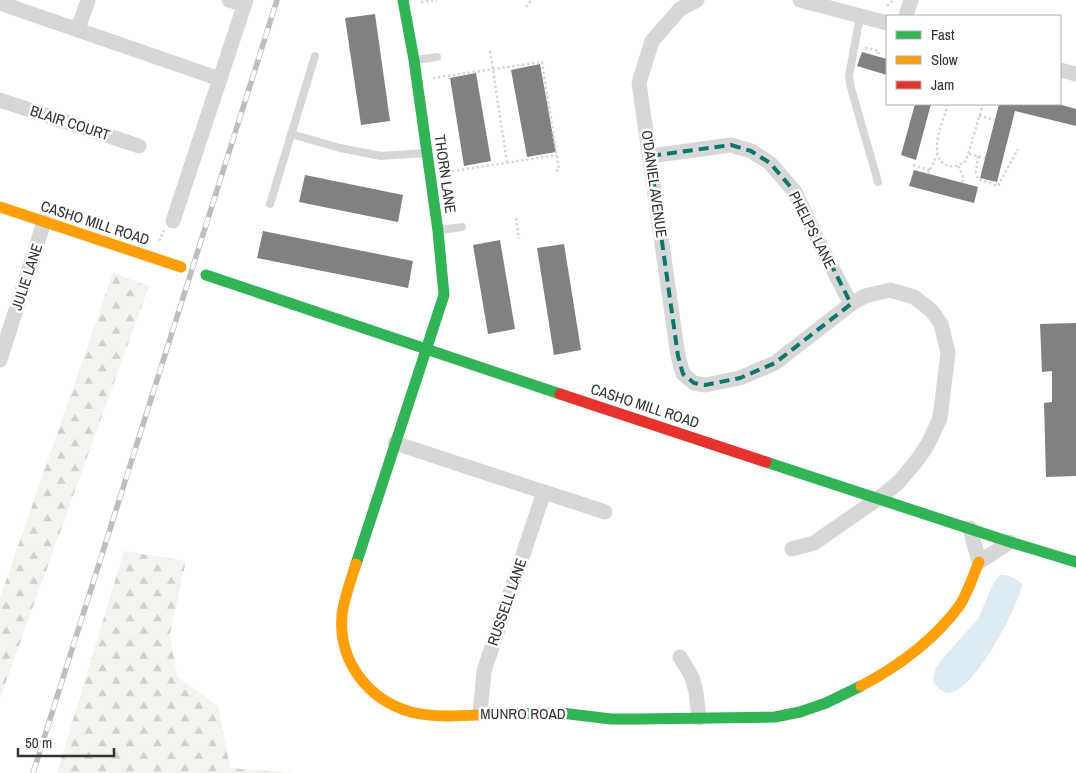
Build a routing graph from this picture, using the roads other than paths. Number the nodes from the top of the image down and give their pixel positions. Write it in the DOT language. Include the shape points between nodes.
graph roads {
  1 [pos="88,0"];
  2 [pos="229,0"];
  3 [pos="403,0"];
  4 [pos="697,0"];
  5 [pos="800,0"];
  6 [pos="910,0"];
  7 [pos="6,2"];
  8 [pos="245,2"];
  9 [pos="677,5"];
  10 [pos="906,15"];
  11 [pos="860,16"];
  12 [pos="886,23"];
  13 [pos="78,29"];
  14 [pos="315,56"];
  15 [pos="437,58"];
  16 [pos="414,60"];
  17 [pos="1061,70"];
  18 [pos="1076,74"];
  19 [pos="220,79"];
  20 [pos="0,100"];
  21 [pos="291,134"];
  22 [pos="139,146"];
  23 [pos="427,152"];
  24 [pos="650,156"];
  25 [pos="878,182"];
  26 [pos="270,204"];
  27 [pos="0,207"];
  28 [pos="172,221"];
  29 [pos="44,222"];
  30 [pos="462,227"];
  31 [pos="438,231"];
  32 [pos="181,267"];
  33 [pos="206,275"];
  34 [pos="851,304"];
  35 [pos="426,350"];
  36 [pos="0,360"];
  37 [pos="395,443"];
  38 [pos="544,492"];
  39 [pos="879,498"];
  40 [pos="605,512"];
  41 [pos="970,528"];
  42 [pos="1010,542"];
  43 [pos="792,549"];
  44 [pos="979,562"];
  45 [pos="1076,562"];
  46 [pos="680,657"];
  47 [pos="480,714"];
  48 [pos="699,718"];
  1 -- 13 [label="street"];
  2 -- 8 [label="street"];
  3 -- 16 [label="street, THORN LANE"];
  4 -- 9 [label="street, O'DANIEL AVENUE"];
  5 -- 11 [label="street"];
  6 -- 10 [label="street"];
  7 -- 13 [label="street"];
  8 -- 19 [label="street"];
  9 -- 24 [label="street, O'DANIEL AVENUE" via="652,41 639,83"];
  11 -- 12 [label="street"];
  11 -- 25 [label="lane" via="849,76"];
  13 -- 19 [label="street"];
  14 -- 21 [label="lane"];
  15 -- 16 [label="lane"];
  16 -- 23 [label="street, THORN LANE"];
  17 -- 18 [label="street"];
  19 -- 28 [label="street"];
  20 -- 22 [label="street, BLAIR COURT"];
  21 -- 23 [label="lane" via="381,156"];
  21 -- 26 [label="lane"];
  23 -- 31 [label="street, THORN LANE"];
  24 -- 34 [label="street, PHELPS LANE" via="731,145 751,150 770,163 795,192"];
  24 -- 34 [label="street, O'DANIEL AVENUE" via="678,356 683,374 694,383 705,385 740,378 775,363"];
  27 -- 29 [label="street, CASHO MILL ROAD"];
  29 -- 32 [label="street, CASHO MILL ROAD"];
  29 -- 36 [label="street, JULIE LANE"];
  30 -- 31 [label="lane"];
  31 -- 35 [label="street, THORN LANE" via="444,295"];
  33 -- 35 [label="street, CASHO MILL ROAD"];
  34 -- 39 [label="street" via="865,296 890,290 914,297 932,311 940,324 948,354 940,418 935,432 898,483"];
  35 -- 37 [label="street, MUNRO ROAD"];
  35 -- 39 [label="street, CASHO MILL ROAD"];
  37 -- 38 [label="street"];
  37 -- 47 [label="street, MUNRO ROAD" via="346,598 342,616 344,648 362,682 392,706 430,715"];
  38 -- 40 [label="street"];
  38 -- 47 [label="street, RUSSELL LANE" via="484,671"];
  39 -- 41 [label="street, CASHO MILL ROAD"];
  39 -- 43 [label="street" via="814,544"];
  41 -- 42 [label="street, CASHO MILL ROAD"];
  41 -- 44 [label="street"];
  42 -- 44 [label="street"];
  42 -- 45 [label="street, CASHO MILL ROAD"];
  44 -- 48 [label="street, MUNRO ROAD" via="970,585 948,619 918,648 859,688 828,703 793,714"];
  46 -- 48 [label="street" via="692,677"];
  47 -- 48 [label="street, MUNRO ROAD" via="550,712 619,719"];
}
